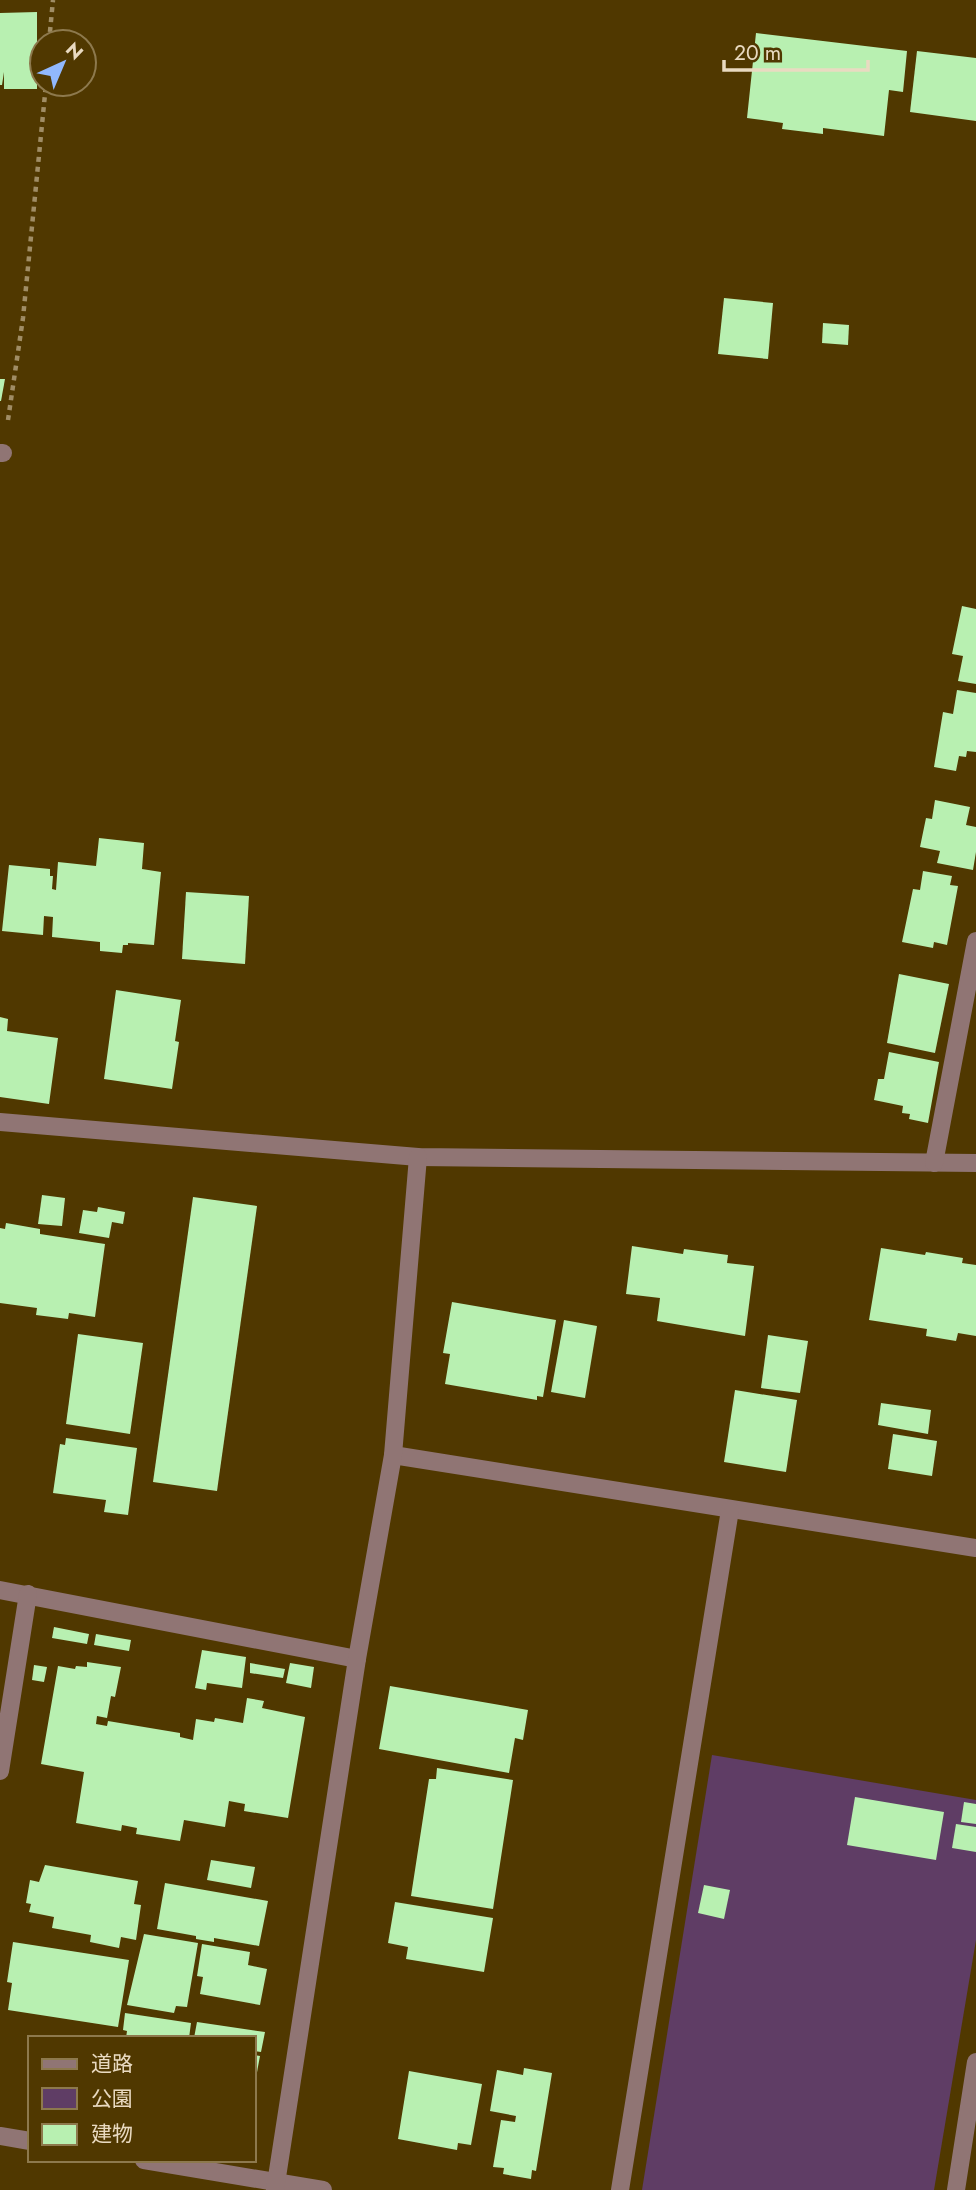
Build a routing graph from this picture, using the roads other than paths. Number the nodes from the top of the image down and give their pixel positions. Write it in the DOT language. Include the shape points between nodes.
graph roads {
  1 [pos="976,941"];
  2 [pos="0,1122"];
  3 [pos="418,1157"];
  4 [pos="934,1163"];
  5 [pos="976,1163"];
  6 [pos="393,1455"];
  7 [pos="730,1510"];
  8 [pos="976,1548"];
  9 [pos="0,1590"];
  10 [pos="28,1594"];
  11 [pos="357,1659"];
  12 [pos="0,1771"];
  13 [pos="976,2062"];
  14 [pos="0,2136"];
  15 [pos="28,2141"];
  16 [pos="154,2162"];
  17 [pos="275,2186"];
  18 [pos="323,2190"];
  19 [pos="620,2190"];
  20 [pos="956,2190"];
  1 -- 4 [label="street"];
  2 -- 3 [label="street"];
  3 -- 4 [label="street"];
  3 -- 6 [label="street"];
  4 -- 5 [label="street"];
  6 -- 7 [label="street"];
  6 -- 11 [label="street"];
  7 -- 8 [label="street"];
  7 -- 19 [label="street"];
  9 -- 10 [label="street"];
  10 -- 11 [label="street"];
  10 -- 12 [label="street"];
  11 -- 17 [label="street"];
  13 -- 20 [label="street"];
  14 -- 15 [label="street"];
  16 -- 17 [label="street"];
  17 -- 18 [label="street"];
}
